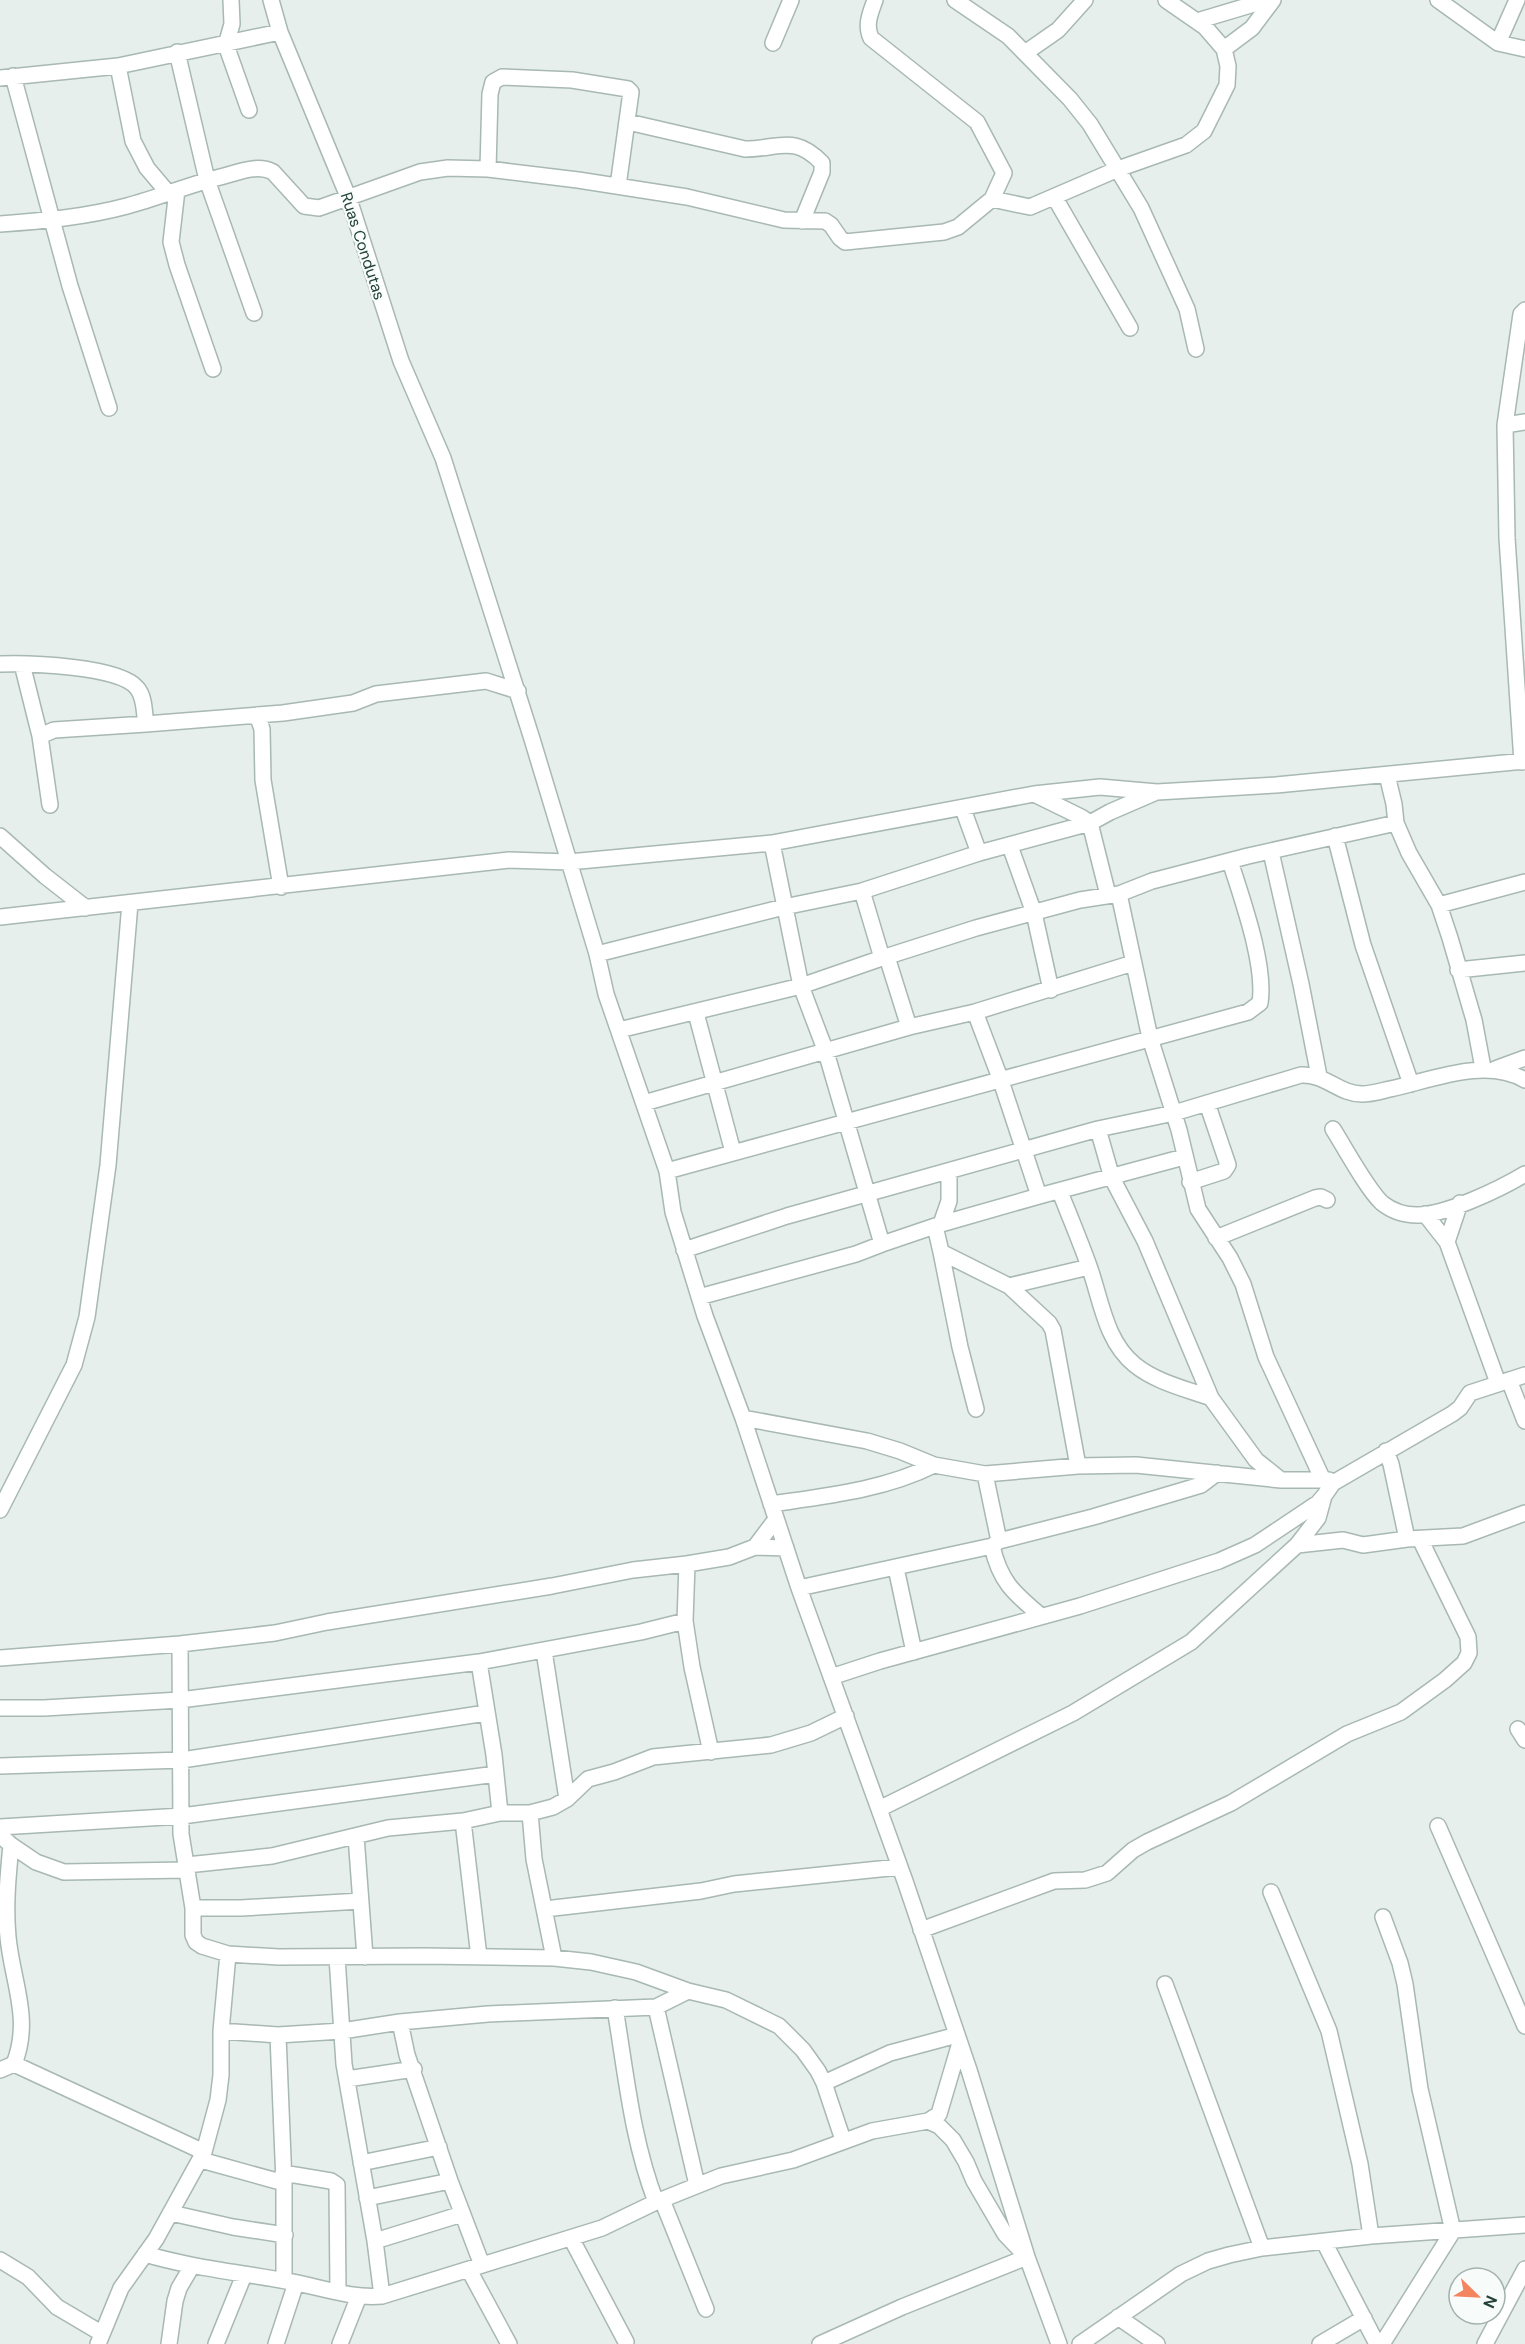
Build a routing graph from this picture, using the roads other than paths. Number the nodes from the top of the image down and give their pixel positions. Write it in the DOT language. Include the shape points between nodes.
graph roads {
  1 [pos="231,0"];
  2 [pos="271,0"];
  3 [pos="791,0"];
  4 [pos="874,0"];
  5 [pos="955,0"];
  6 [pos="1085,0"];
  7 [pos="1166,0"];
  8 [pos="1438,0"];
  9 [pos="1517,0"];
  10 [pos="1271,3"];
  11 [pos="1197,21"];
  12 [pos="280,32"];
  13 [pos="773,43"];
  14 [pos="1498,43"];
  15 [pos="226,45"];
  16 [pos="1224,49"];
  17 [pos="1525,49"];
  18 [pos="177,52"];
  19 [pos="1025,53"];
  20 [pos="118,66"];
  21 [pos="7,77"];
  22 [pos="249,110"];
  23 [pos="628,122"];
  24 [pos="1118,169"];
  25 [pos="488,170"];
  26 [pos="207,180"];
  27 [pos="618,186"];
  28 [pos="173,192"];
  29 [pos="1055,198"];
  30 [pos="349,199"];
  31 [pos="992,199"];
  32 [pos="52,219"];
  33 [pos="802,220"];
  34 [pos="0,224"];
  35 [pos="1525,310"];
  36 [pos="255,313"];
  37 [pos="1130,328"];
  38 [pos="1196,349"];
  39 [pos="213,369"];
  40 [pos="109,408"];
  41 [pos="1525,422"];
  42 [pos="1505,424"];
  43 [pos="0,664"];
  44 [pos="22,664"];
  45 [pos="518,691"];
  46 [pos="257,715"];
  47 [pos="146,724"];
  48 [pos="40,736"];
  49 [pos="1523,761"];
  50 [pos="1387,775"];
  51 [pos="1100,787"];
  52 [pos="1157,792"];
  53 [pos="1034,794"];
  54 [pos="50,805"];
  55 [pos="963,809"];
  56 [pos="1110,812"];
  57 [pos="1090,823"];
  58 [pos="1396,823"];
  59 [pos="0,836"];
  60 [pos="1335,836"];
  61 [pos="772,843"];
  62 [pos="1011,846"];
  63 [pos="1271,852"];
  64 [pos="979,853"];
  65 [pos="1230,861"];
  66 [pos="569,862"];
  67 [pos="1525,882"];
  68 [pos="281,887"];
  69 [pos="862,891"];
  70 [pos="1113,894"];
  71 [pos="130,903"];
  72 [pos="1439,905"];
  73 [pos="784,907"];
  74 [pos="87,908"];
  75 [pos="1034,913"];
  76 [pos="0,917"];
  77 [pos="597,954"];
  78 [pos="884,957"];
  79 [pos="1133,963"];
  80 [pos="1525,963"];
  81 [pos="1458,970"];
  82 [pos="801,986"];
  83 [pos="1051,990"];
  84 [pos="975,1012"];
  85 [pos="696,1013"];
  86 [pos="909,1027"];
  87 [pos="619,1030"];
  88 [pos="1150,1038"];
  89 [pos="826,1052"];
  90 [pos="1525,1059"];
  91 [pos="1489,1069"];
  92 [pos="1318,1076"];
  93 [pos="1000,1078"];
  94 [pos="1525,1080"];
  95 [pos="715,1083"];
  96 [pos="1411,1084"];
  97 [pos="644,1103"];
  98 [pos="1207,1103"];
  99 [pos="1174,1113"];
  100 [pos="847,1122"];
  101 [pos="1098,1129"];
  102 [pos="1333,1129"];
  103 [pos="1023,1150"];
  104 [pos="733,1152"];
  105 [pos="1184,1157"];
  106 [pos="667,1171"];
  107 [pos="949,1171"];
  108 [pos="1525,1174"];
  109 [pos="1112,1178"];
  110 [pos="1190,1182"];
  111 [pos="1060,1192"];
  112 [pos="868,1195"];
  113 [pos="1039,1196"];
  114 [pos="1327,1200"];
  115 [pos="1460,1203"];
  116 [pos="1425,1214"];
  117 [pos="938,1225"];
  118 [pos="1216,1238"];
  119 [pos="1446,1242"];
  120 [pos="882,1244"];
  121 [pos="684,1250"];
  122 [pos="941,1252"];
  123 [pos="1089,1268"];
  124 [pos="1009,1286"];
  125 [pos="699,1297"];
  126 [pos="1525,1375"];
  127 [pos="1503,1381"];
  128 [pos="1211,1398"];
  129 [pos="976,1408"];
  130 [pos="743,1418"];
  131 [pos="1525,1421"];
  132 [pos="1386,1451"];
  133 [pos="934,1465"];
  134 [pos="1078,1466"];
  135 [pos="1217,1473"];
  136 [pos="985,1474"];
  137 [pos="1281,1480"];
  138 [pos="1323,1480"];
  139 [pos="1338,1480"];
  140 [pos="1324,1496"];
  141 [pos="0,1510"];
  142 [pos="774,1512"];
  143 [pos="1525,1513"];
  144 [pos="1413,1539"];
  145 [pos="996,1544"];
  146 [pos="1297,1545"];
  147 [pos="755,1547"];
  148 [pos="786,1548"];
  149 [pos="687,1564"];
  150 [pos="896,1568"];
  151 [pos="799,1588"];
  152 [pos="1041,1616"];
  153 [pos="685,1621"];
  154 [pos="180,1644"];
  155 [pos="544,1651"];
  156 [pos="914,1652"];
  157 [pos="0,1658"];
  158 [pos="479,1662"];
  159 [pos="831,1677"];
  160 [pos="180,1700"];
  161 [pos="0,1708"];
  162 [pos="486,1713"];
  163 [pos="846,1716"];
  164 [pos="711,1752"];
  165 [pos="182,1760"];
  166 [pos="0,1766"];
  167 [pos="496,1774"];
  168 [pos="567,1799"];
  169 [pos="879,1809"];
  170 [pos="530,1813"];
  171 [pos="500,1814"];
  172 [pos="182,1816"];
  173 [pos="463,1821"];
  174 [pos="1438,1826"];
  175 [pos="0,1827"];
  176 [pos="356,1836"];
  177 [pos="6,1840"];
  178 [pos="187,1867"];
  179 [pos="899,1867"];
  180 [pos="1271,1892"];
  181 [pos="361,1901"];
  182 [pos="193,1908"];
  183 [pos="545,1909"];
  184 [pos="1383,1917"];
  185 [pos="921,1930"];
  186 [pos="228,1954"];
  187 [pos="337,1957"];
  188 [pos="365,1957"];
  189 [pos="479,1957"];
  190 [pos="554,1958"];
  191 [pos="1165,1984"];
  192 [pos="688,1991"];
  193 [pos="656,2007"];
  194 [pos="615,2008"];
  195 [pos="400,2022"];
  196 [pos="1525,2026"];
  197 [pos="221,2031"];
  198 [pos="342,2031"];
  199 [pos="278,2035"];
  200 [pos="958,2039"];
  201 [pos="7,2067"];
  202 [pos="414,2068"];
  203 [pos="347,2079"];
  204 [pos="824,2083"];
  205 [pos="927,2121"];
  206 [pos="843,2140"];
  207 [pos="439,2147"];
  208 [pos="202,2156"];
  209 [pos="361,2163"];
  210 [pos="284,2178"];
  211 [pos="450,2181"];
  212 [pos="697,2185"];
  213 [pos="367,2198"];
  214 [pos="659,2201"];
  215 [pos="171,2213"];
  216 [pos="462,2214"];
  217 [pos="1525,2225"];
  218 [pos="1453,2231"];
  219 [pos="285,2235"];
  220 [pos="1371,2236"];
  221 [pos="571,2238"];
  222 [pos="375,2241"];
  223 [pos="1324,2242"];
  224 [pos="1262,2248"];
  225 [pos="145,2254"];
  226 [pos="1027,2257"];
  227 [pos="0,2260"];
  228 [pos="192,2266"];
  229 [pos="476,2268"];
  230 [pos="1525,2269"];
  231 [pos="244,2275"];
  232 [pos="290,2281"];
  233 [pos="338,2291"];
  234 [pos="359,2296"];
  235 [pos="382,2296"];
  236 [pos="706,2309"];
  237 [pos="1118,2317"];
  238 [pos="1364,2318"];
  239 [pos="100,2339"];
  240 [pos="626,2342"];
  241 [pos="169,2344"];
  242 [pos="216,2344"];
  243 [pos="276,2344"];
  244 [pos="340,2344"];
  245 [pos="509,2344"];
  246 [pos="820,2344"];
  247 [pos="1059,2344"];
  248 [pos="1080,2344"];
  249 [pos="1157,2344"];
  250 [pos="1320,2344"];
  251 [pos="1380,2344"];
  252 [pos="1485,2344"];
  1 -- 15 [label="street" via="232,24"];
  2 -- 12 [label="street, Ruas Condutas"];
  3 -- 13 [label="street"];
  4 -- 31 [label="street" via="868,22 871,38 982,128 1004,172"];
  5 -- 19 [label="street" via="1008,36"];
  6 -- 19 [label="street" via="1058,30"];
  7 -- 11 [label="street"];
  8 -- 14 [label="street"];
  9 -- 14 [label="street"];
  10 -- 11 [label="street" via="1254,4"];
  10 -- 16 [label="street" via="1252,28"];
  11 -- 16 [label="street"];
  12 -- 15 [label="street"];
  12 -- 30 [label="street, Ruas Condutas"];
  14 -- 17 [label="street"];
  15 -- 18 [label="street"];
  15 -- 22 [label="street"];
  16 -- 24 [label="street" via="1227,86 1204,131 1186,145"];
  18 -- 20 [label="street"];
  18 -- 26 [label="street"];
  19 -- 24 [label="street" via="1070,99"];
  20 -- 21 [label="street"];
  20 -- 28 [label="street" via="133,141 147,168"];
  21 -- 32 [label="street"];
  23 -- 25 [label="street" via="632,97 628,89 572,80 502,77 493,82 489,94"];
  23 -- 27 [label="street"];
  23 -- 33 [label="street" via="745,149 800,146 822,163"];
  24 -- 29 [label="street"];
  24 -- 38 [label="street" via="1141,208 1187,309"];
  25 -- 27 [label="street"];
  25 -- 30 [label="street" via="448,168 420,172"];
  26 -- 28 [label="street"];
  26 -- 30 [label="street" via="267,169 304,206 327,207"];
  26 -- 36 [label="street"];
  27 -- 33 [label="street" via="784,220"];
  28 -- 32 [label="street" via="106,211"];
  28 -- 39 [label="street" via="171,243"];
  29 -- 31 [label="street" via="1030,207"];
  29 -- 37 [label="street"];
  30 -- 45 [label="street, Ruas Condutas" via="401,361 443,458"];
  31 -- 33 [label="street" via="958,227 944,232 845,242 825,221"];
  32 -- 34 [label="street"];
  32 -- 40 [label="street"];
  35 -- 42 [label="street" via="1521,314"];
  41 -- 42 [label="street"];
  42 -- 49 [label="street" via="1507,538"];
  43 -- 44 [label="street"];
  44 -- 47 [label="street" via="91,669 126,680 137,686 142,696"];
  44 -- 48 [label="street"];
  45 -- 46 [label="street" via="486,681 376,694 353,703"];
  45 -- 66 [label="street, Ruas Condutas"];
  46 -- 47 [label="street"];
  46 -- 68 [label="street" via="262,729 263,780"];
  47 -- 48 [label="street" via="54,730"];
  48 -- 54 [label="street"];
  49 -- 50 [label="street"];
  50 -- 52 [label="street"];
  50 -- 58 [label="street"];
  51 -- 52 [label="street"];
  51 -- 53 [label="street"];
  51 -- 56 [label="street"];
  52 -- 56 [label="street"];
  53 -- 55 [label="street"];
  53 -- 57 [label="street"];
  55 -- 61 [label="street"];
  55 -- 64 [label="street"];
  56 -- 57 [label="street"];
  57 -- 62 [label="street"];
  57 -- 70 [label="street"];
  58 -- 60 [label="street"];
  58 -- 72 [label="street"];
  59 -- 74 [label="street"];
  60 -- 63 [label="street"];
  60 -- 96 [label="street" via="1363,945"];
  61 -- 66 [label="street"];
  61 -- 73 [label="street"];
  62 -- 64 [label="street"];
  62 -- 75 [label="street"];
  63 -- 65 [label="street"];
  63 -- 92 [label="street"];
  64 -- 69 [label="street"];
  65 -- 70 [label="street"];
  65 -- 88 [label="street" via="1252,933 1262,993 1260,1003 1248,1012"];
  66 -- 68 [label="street" via="509,861"];
  66 -- 77 [label="street, Ruas Condutas"];
  67 -- 72 [label="street"];
  68 -- 71 [label="street"];
  69 -- 73 [label="street"];
  69 -- 78 [label="street"];
  70 -- 75 [label="street"];
  70 -- 79 [label="street"];
  71 -- 74 [label="street"];
  71 -- 141 [label="street" via="110,1156 87,1317 74,1365"];
  72 -- 81 [label="street"];
  73 -- 77 [label="street"];
  73 -- 82 [label="street"];
  74 -- 76 [label="street"];
  75 -- 78 [label="street"];
  75 -- 83 [label="street"];
  77 -- 87 [label="street, Ruas Condutas"];
  78 -- 82 [label="street"];
  78 -- 86 [label="street"];
  79 -- 83 [label="street"];
  79 -- 88 [label="street"];
  80 -- 81 [label="street"];
  81 -- 91 [label="street"];
  82 -- 85 [label="street"];
  82 -- 89 [label="street"];
  83 -- 84 [label="street"];
  84 -- 86 [label="street"];
  84 -- 93 [label="street"];
  85 -- 87 [label="street"];
  85 -- 95 [label="street"];
  86 -- 89 [label="street"];
  87 -- 97 [label="street, Ruas Condutas"];
  88 -- 93 [label="street"];
  88 -- 99 [label="street"];
  89 -- 95 [label="street"];
  89 -- 100 [label="street"];
  90 -- 91 [label="street"];
  91 -- 94 [label="street"];
  91 -- 96 [label="street"];
  92 -- 96 [label="street" via="1364,1094"];
  92 -- 98 [label="street" via="1301,1075"];
  93 -- 100 [label="street"];
  93 -- 103 [label="street"];
  95 -- 97 [label="street"];
  95 -- 104 [label="street"];
  97 -- 106 [label="street, Ruas Condutas"];
  98 -- 99 [label="street"];
  98 -- 110 [label="street" via="1228,1165 1224,1171"];
  99 -- 101 [label="street"];
  99 -- 105 [label="street"];
  100 -- 104 [label="street"];
  100 -- 112 [label="street"];
  101 -- 103 [label="street"];
  101 -- 109 [label="street"];
  102 -- 116 [label="street" via="1383,1203 1403,1214"];
  103 -- 107 [label="street"];
  103 -- 113 [label="street"];
  104 -- 106 [label="street"];
  105 -- 109 [label="street"];
  105 -- 110 [label="street"];
  106 -- 121 [label="street, Ruas Condutas"];
  107 -- 112 [label="street"];
  107 -- 117 [label="street" via="949,1201"];
  108 -- 115 [label="street"];
  109 -- 111 [label="street"];
  109 -- 128 [label="street" via="1145,1241"];
  110 -- 118 [label="street" via="1198,1209"];
  111 -- 113 [label="street"];
  111 -- 123 [label="street"];
  112 -- 120 [label="street"];
  112 -- 121 [label="street" via="750,1227"];
  113 -- 117 [label="street"];
  114 -- 118 [label="street" via="1314,1198"];
  115 -- 116 [label="street"];
  115 -- 119 [label="street"];
  116 -- 119 [label="street"];
  117 -- 120 [label="street"];
  117 -- 122 [label="street"];
  118 -- 138 [label="street" via="1243,1284 1266,1357"];
  119 -- 127 [label="street"];
  120 -- 125 [label="street"];
  121 -- 125 [label="street, Ruas Condutas"];
  122 -- 124 [label="street"];
  122 -- 129 [label="street"];
  123 -- 124 [label="street"];
  123 -- 128 [label="street" via="1109,1329 1127,1358 1155,1377"];
  124 -- 134 [label="street" via="1053,1330"];
  125 -- 130 [label="street, Ruas Condutas"];
  126 -- 127 [label="street"];
  127 -- 131 [label="street"];
  127 -- 132 [label="street" via="1470,1393 1452,1414"];
  128 -- 137 [label="street" via="1256,1460"];
  130 -- 133 [label="street" via="867,1441"];
  130 -- 142 [label="street, Ruas Condutas"];
  132 -- 139 [label="street"];
  132 -- 144 [label="street"];
  133 -- 136 [label="street"];
  133 -- 142 [label="street" via="907,1477"];
  134 -- 135 [label="street" via="1148,1466"];
  134 -- 136 [label="street"];
  135 -- 137 [label="street"];
  135 -- 145 [label="street" via="1201,1485"];
  136 -- 145 [label="street"];
  137 -- 138 [label="street"];
  138 -- 139 [label="street"];
  139 -- 140 [label="street"];
  140 -- 146 [label="street" via="1318,1518"];
  140 -- 152 [label="street" via="1238,1553"];
  142 -- 147 [label="street"];
  142 -- 148 [label="street, Ruas Condutas"];
  143 -- 144 [label="street" via="1474,1533"];
  144 -- 146 [label="street" via="1363,1545 1343,1540"];
  144 -- 185 [label="street" via="1468,1637 1470,1647 1464,1663 1445,1680 1401,1712 1347,1734 1231,1803 1141,1845 1107,1873 1085,1880 1054,1881"];
  145 -- 150 [label="street"];
  145 -- 152 [label="street" via="997,1566 1006,1584"];
  146 -- 169 [label="street" via="1191,1642 1143,1673 1073,1713"];
  147 -- 148 [label="street"];
  147 -- 149 [label="street" via="729,1557"];
  148 -- 151 [label="street, Ruas Condutas"];
  149 -- 153 [label="street"];
  149 -- 154 [label="street" via="633,1570 275,1633"];
  150 -- 151 [label="street"];
  150 -- 156 [label="street"];
  151 -- 159 [label="street, Ruas Condutas"];
  152 -- 156 [label="street"];
  153 -- 155 [label="street"];
  153 -- 164 [label="street"];
  154 -- 157 [label="street"];
  154 -- 160 [label="street"];
  155 -- 158 [label="street"];
  155 -- 168 [label="street"];
  156 -- 159 [label="street"];
  158 -- 160 [label="street"];
  158 -- 162 [label="street"];
  159 -- 163 [label="street, Ruas Condutas"];
  160 -- 161 [label="street"];
  160 -- 165 [label="street"];
  162 -- 165 [label="street"];
  162 -- 167 [label="street"];
  163 -- 164 [label="street" via="782,1743"];
  163 -- 169 [label="street, Ruas Condutas"];
  164 -- 168 [label="street" via="669,1754 637,1762 588,1779"];
  165 -- 166 [label="street"];
  165 -- 172 [label="street"];
  167 -- 171 [label="street"];
  167 -- 172 [label="street"];
  168 -- 170 [label="street"];
  169 -- 179 [label="street, Ruas Condutas"];
  170 -- 171 [label="street"];
  170 -- 183 [label="street" via="534,1859"];
  171 -- 173 [label="street"];
  172 -- 175 [label="street"];
  172 -- 178 [label="street"];
  173 -- 176 [label="street" via="400,1826"];
  173 -- 189 [label="street"];
  174 -- 196 [label="street"];
  176 -- 178 [label="street" via="272,1856"];
  176 -- 181 [label="street"];
  177 -- 178 [label="street" via="36,1862 64,1872"];
  177 -- 201 [label="street" via="7,1923 21,1998 19,2047"];
  178 -- 182 [label="street"];
  179 -- 183 [label="street"];
  179 -- 185 [label="street, Ruas Condutas"];
  180 -- 220 [label="street" via="1329,2031 1360,2164"];
  181 -- 182 [label="street"];
  181 -- 188 [label="street"];
  182 -- 186 [label="street" via="196,1942"];
  183 -- 190 [label="street"];
  184 -- 218 [label="street" via="1405,1984 1420,2089"];
  185 -- 200 [label="street, Ruas Condutas"];
  186 -- 187 [label="street"];
  186 -- 197 [label="street"];
  187 -- 188 [label="street"];
  187 -- 198 [label="street"];
  188 -- 189 [label="street"];
  189 -- 190 [label="street"];
  190 -- 192 [label="street" via="628,1969"];
  191 -- 224 [label="street"];
  192 -- 193 [label="street"];
  192 -- 204 [label="street" via="726,2000 779,2026 803,2050"];
  193 -- 194 [label="street"];
  193 -- 212 [label="street"];
  194 -- 195 [label="street"];
  194 -- 214 [label="street" via="632,2117 646,2177"];
  195 -- 198 [label="street"];
  195 -- 202 [label="street"];
  197 -- 199 [label="street"];
  197 -- 208 [label="street" via="218,2100"];
  198 -- 199 [label="street"];
  198 -- 203 [label="street"];
  199 -- 210 [label="street"];
  200 -- 204 [label="street" via="890,2053"];
  200 -- 205 [label="street" via="939,2114"];
  200 -- 226 [label="street, Ruas Condutas"];
  201 -- 208 [label="street"];
  202 -- 203 [label="street"];
  202 -- 207 [label="street"];
  203 -- 209 [label="street"];
  204 -- 206 [label="street"];
  205 -- 206 [label="street"];
  205 -- 226 [label="street" via="939,2126 953,2140 1005,2234"];
  206 -- 212 [label="street" via="793,2160"];
  207 -- 209 [label="street"];
  207 -- 211 [label="street"];
  208 -- 210 [label="street"];
  208 -- 215 [label="street"];
  209 -- 213 [label="street"];
  210 -- 219 [label="street"];
  210 -- 233 [label="street" via="331,2181 337,2185"];
  211 -- 213 [label="street"];
  211 -- 216 [label="street"];
  212 -- 214 [label="street"];
  213 -- 222 [label="street"];
  214 -- 221 [label="street"];
  214 -- 236 [label="street"];
  215 -- 219 [label="street"];
  215 -- 225 [label="street"];
  216 -- 222 [label="street"];
  216 -- 229 [label="street"];
  217 -- 218 [label="street"];
  218 -- 220 [label="street"];
  218 -- 251 [label="street"];
  219 -- 232 [label="street"];
  220 -- 223 [label="street"];
  221 -- 229 [label="street"];
  221 -- 240 [label="street"];
  222 -- 235 [label="street"];
  223 -- 224 [label="street"];
  223 -- 238 [label="street"];
  224 -- 237 [label="street" via="1199,2265"];
  225 -- 228 [label="street"];
  225 -- 239 [label="street" via="121,2288"];
  226 -- 246 [label="street"];
  226 -- 247 [label="street, Ruas Condutas"];
  227 -- 239 [label="street" via="28,2277 57,2307"];
  228 -- 231 [label="street"];
  228 -- 241 [label="street" via="175,2301"];
  229 -- 235 [label="street"];
  229 -- 245 [label="street"];
  230 -- 252 [label="street"];
  231 -- 232 [label="street"];
  231 -- 242 [label="street"];
  232 -- 233 [label="street"];
  232 -- 243 [label="street"];
  233 -- 234 [label="street"];
  234 -- 235 [label="street"];
  234 -- 244 [label="street"];
  237 -- 248 [label="street"];
  237 -- 249 [label="street"];
  238 -- 250 [label="street"];
  238 -- 251 [label="street"];
}
